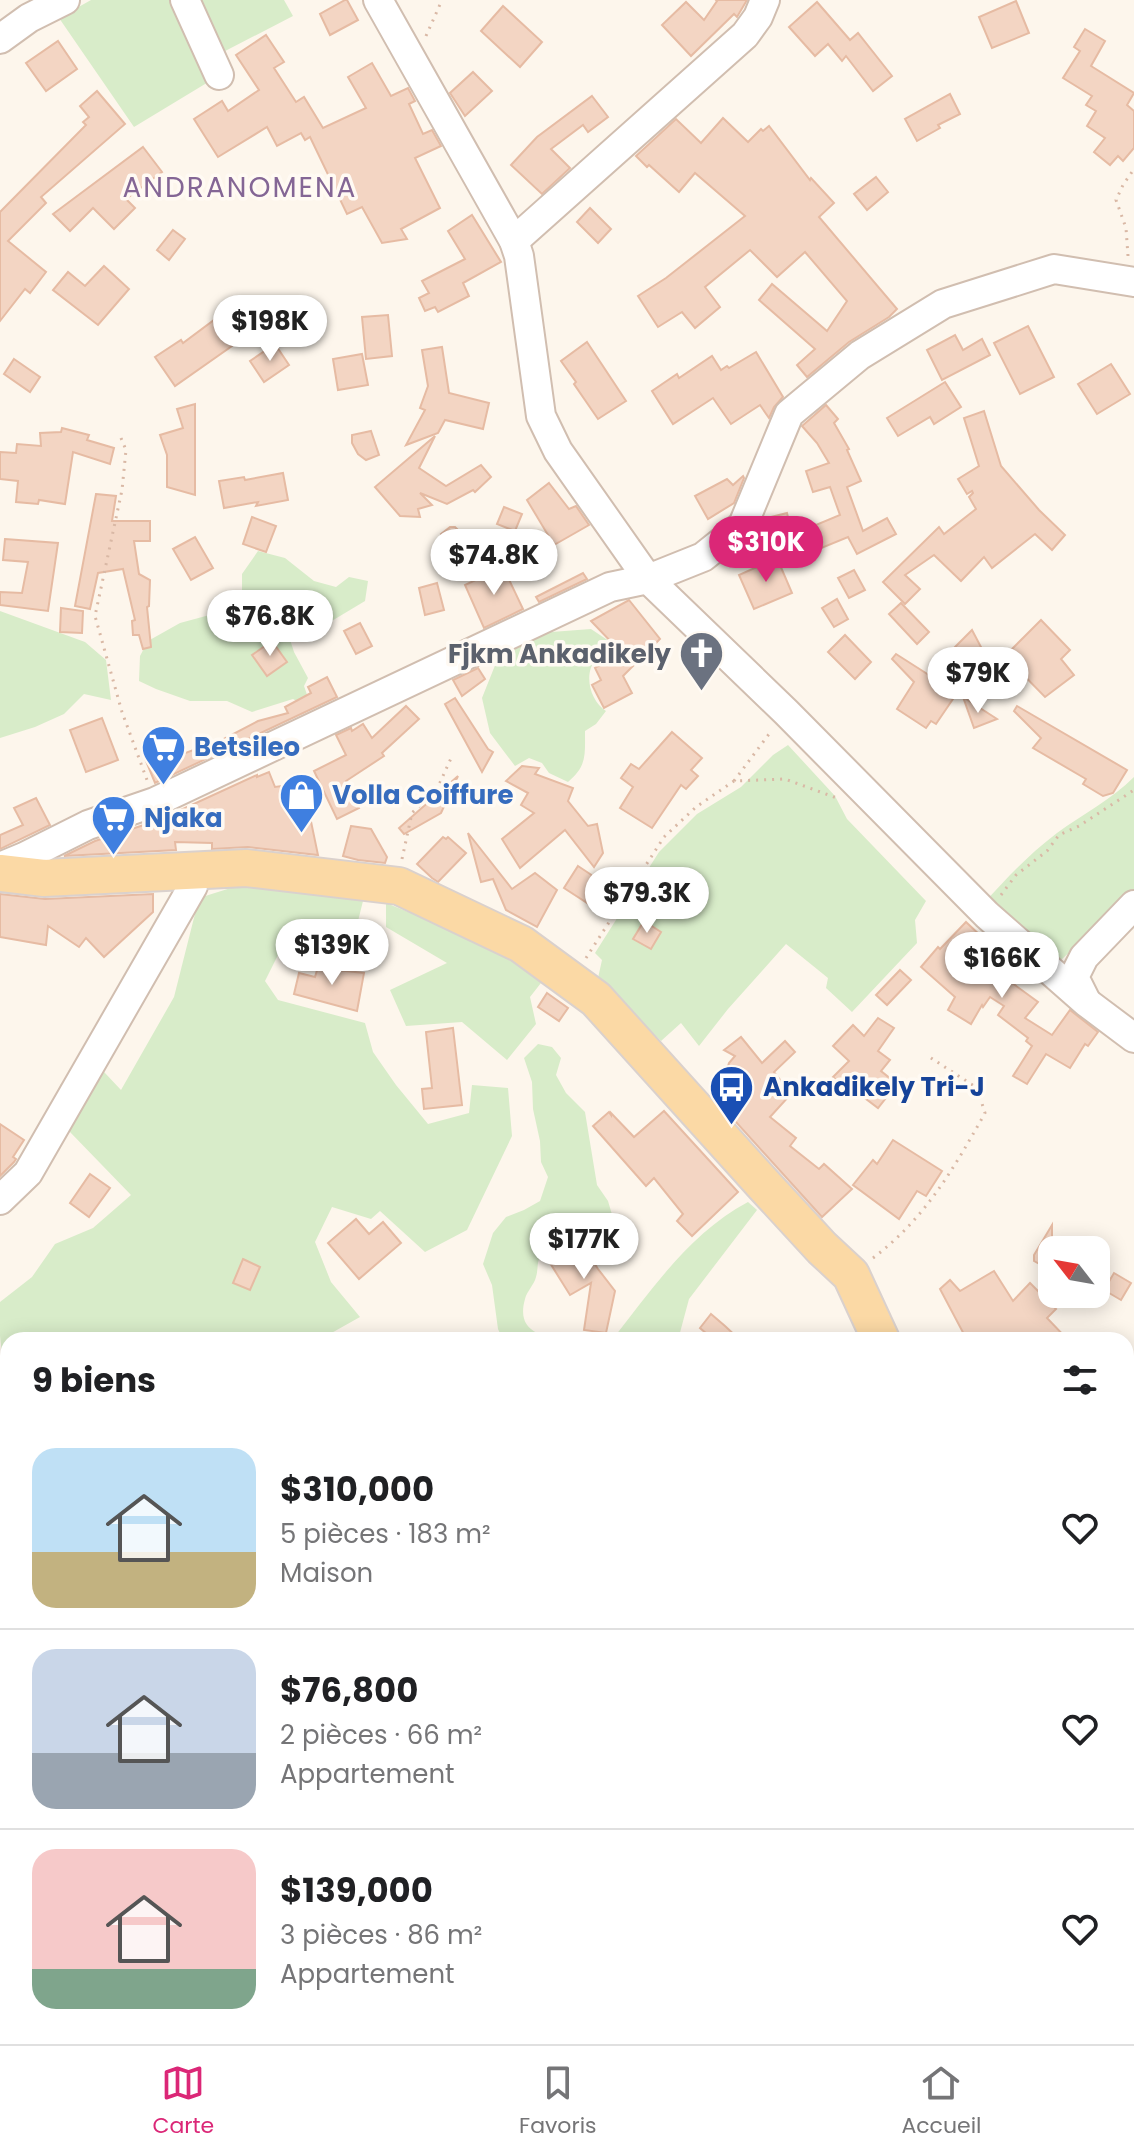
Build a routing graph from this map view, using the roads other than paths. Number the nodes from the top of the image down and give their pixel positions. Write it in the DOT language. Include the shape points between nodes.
graph roads {
  1 [pos="65,0"];
  2 [pos="185,0"];
  3 [pos="378,0"];
  4 [pos="765,0"];
  5 [pos="0,39"];
  6 [pos="219,75"];
  7 [pos="514,241"];
  8 [pos="1131,270"];
  9 [pos="648,579"];
  10 [pos="0,867"];
  11 [pos="193,871"];
  12 [pos="0,873"];
  13 [pos="1134,905"];
  14 [pos="1086,1002"];
  15 [pos="1134,1038"];
  16 [pos="0,1200"];
  17 [pos="877,1332"];
  1 -- 5 [label="street"];
  2 -- 6 [label="street"];
  3 -- 7 [label="street"];
  4 -- 7 [label="street" via="745,35"];
  7 -- 9 [label="street" via="541,416 558,451"];
  8 -- 9 [label="street" via="1054,269 943,304 860,355 789,414 743,525 703,557"];
  9 -- 10 [label="street" via="610,587 155,802 88,825"];
  9 -- 14 [label="street" via="987,915"];
  11 -- 12 [label="main road" via="44,878"];
  11 -- 16 [label="street" via="193,886 28,1173"];
  11 -- 17 [label="main road" via="246,868 399,886 521,944 596,999 851,1275"];
  13 -- 14 [label="street" via="1084,957 1074,977"];
  14 -- 15 [label="street"];
}
